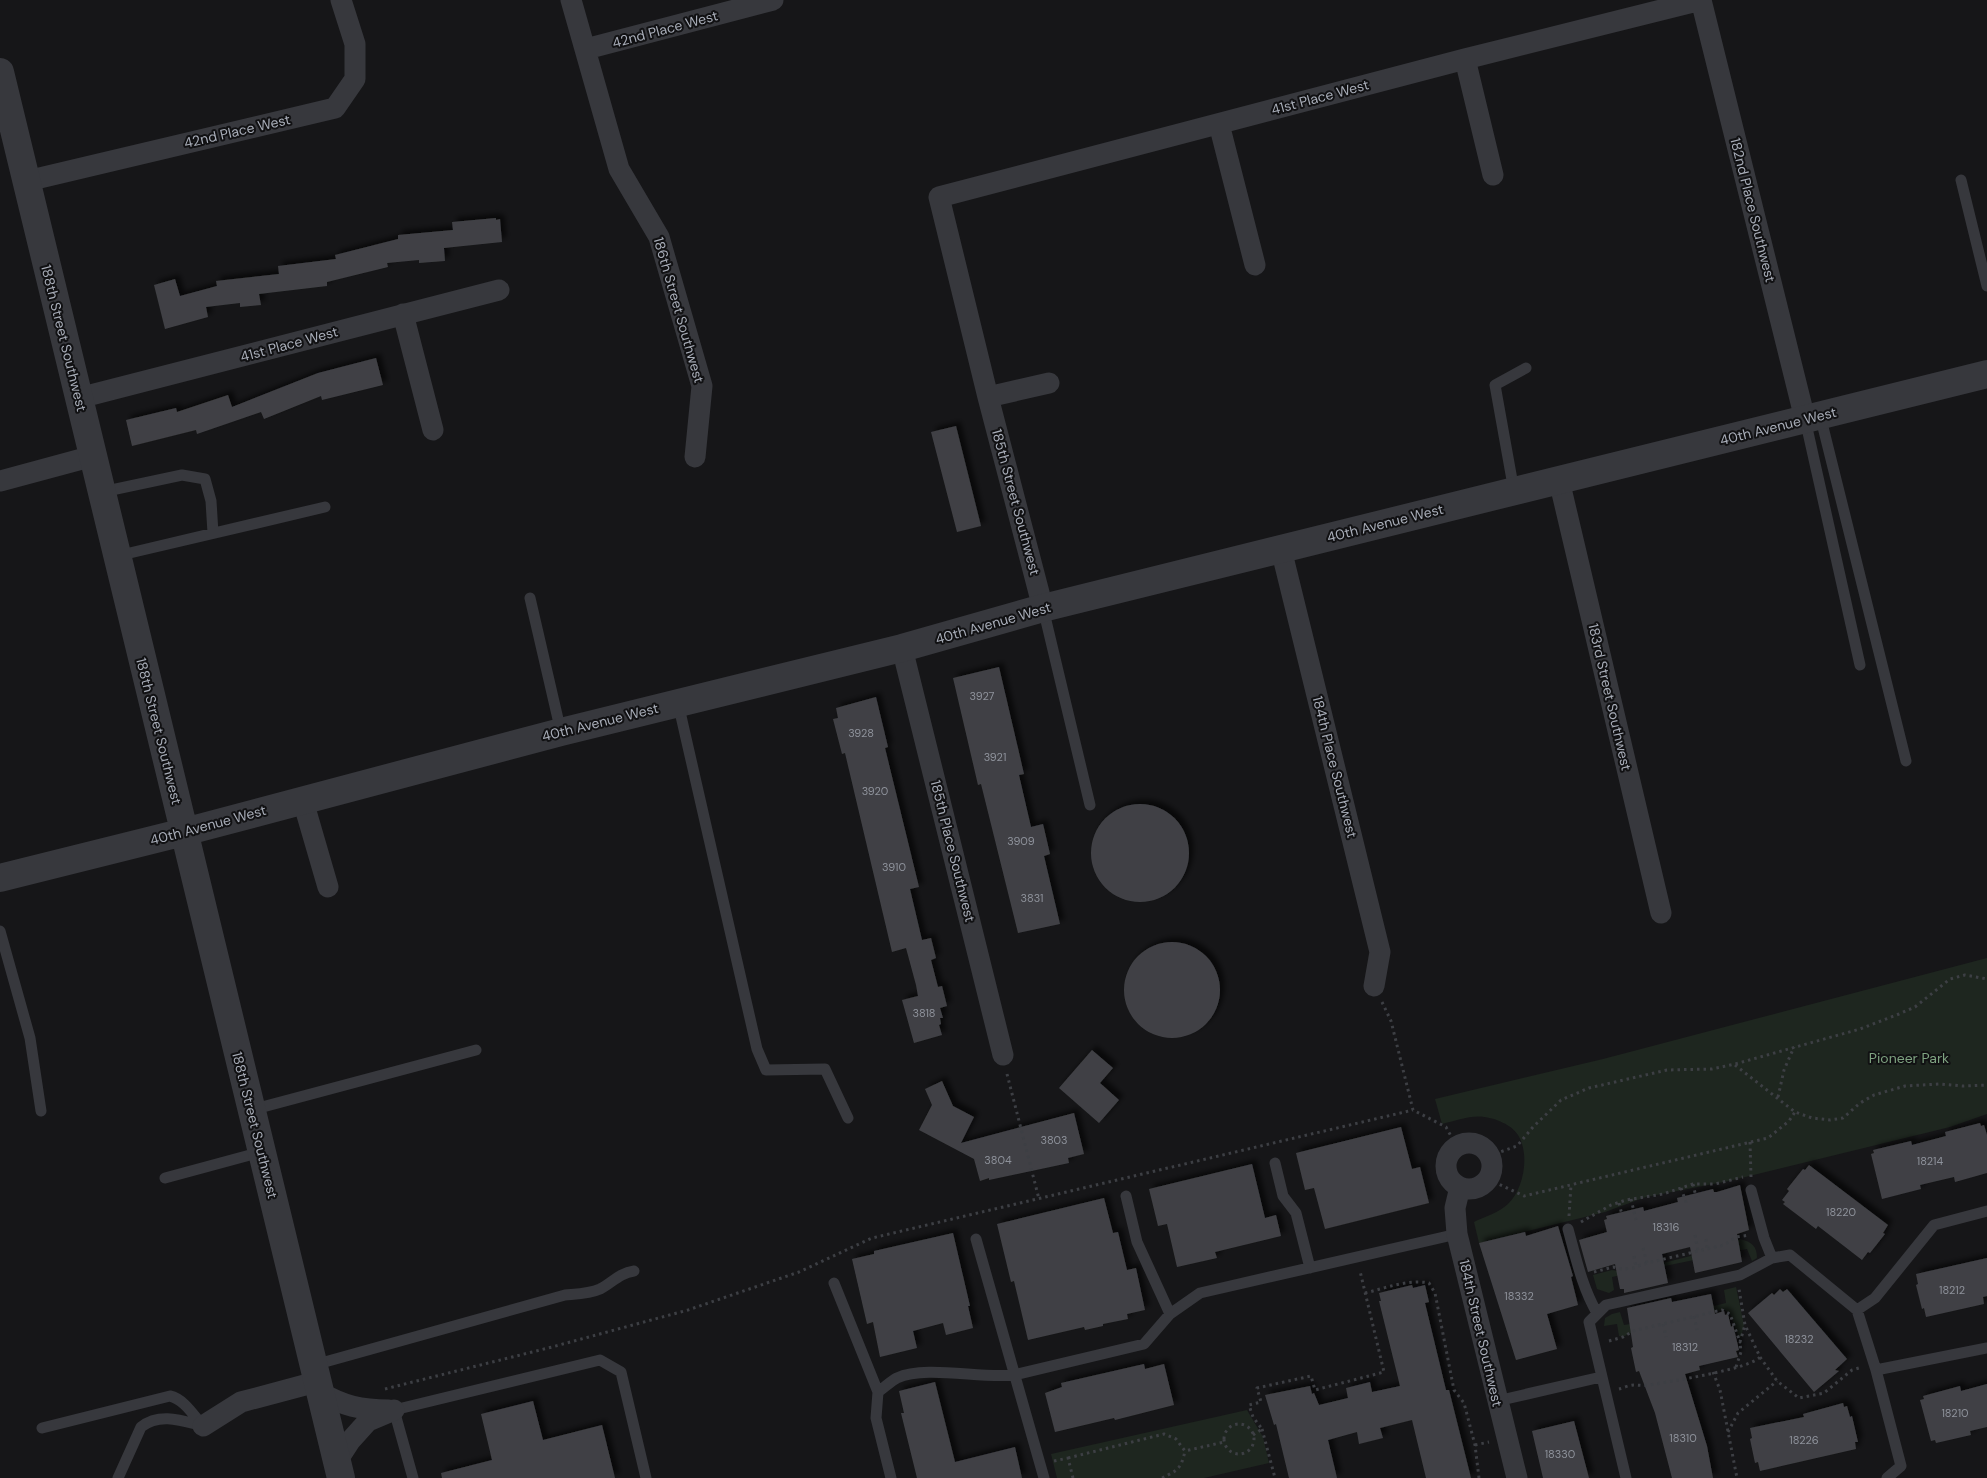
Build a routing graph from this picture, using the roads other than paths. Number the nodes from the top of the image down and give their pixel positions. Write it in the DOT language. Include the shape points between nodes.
graph roads {
  1 [pos="341,0"];
  2 [pos="571,0"];
  3 [pos="773,0"];
  4 [pos="1701,0"];
  5 [pos="586,49"];
  6 [pos="1465,59"];
  7 [pos="0,72"];
  8 [pos="1219,124"];
  9 [pos="1493,175"];
  10 [pos="1961,180"];
  11 [pos="27,182"];
  12 [pos="939,197"];
  13 [pos="1255,265"];
  14 [pos="1987,286"];
  15 [pos="499,290"];
  16 [pos="403,314"];
  17 [pos="1526,368"];
  18 [pos="1987,374"];
  19 [pos="1049,383"];
  20 [pos="988,397"];
  21 [pos="79,398"];
  22 [pos="1813,417"];
  23 [pos="433,430"];
  24 [pos="93,456"];
  25 [pos="694,457"];
  26 [pos="1559,480"];
  27 [pos="0,481"];
  28 [pos="102,492"];
  29 [pos="1514,492"];
  30 [pos="325,507"];
  31 [pos="213,533"];
  32 [pos="1281,549"];
  33 [pos="117,556"];
  34 [pos="530,598"];
  35 [pos="1043,608"];
  36 [pos="902,648"];
  37 [pos="1860,664"];
  38 [pos="678,704"];
  39 [pos="560,732"];
  40 [pos="1906,760"];
  41 [pos="303,800"];
  42 [pos="1090,805"];
  43 [pos="184,832"];
  44 [pos="0,878"];
  45 [pos="328,887"];
  46 [pos="1661,913"];
  47 [pos="0,931"];
  48 [pos="1374,986"];
  49 [pos="476,1050"];
  50 [pos="1002,1055"];
  51 [pos="251,1110"];
  52 [pos="41,1111"];
  53 [pos="848,1118"];
  54 [pos="261,1152"];
  55 [pos="1275,1164"];
  56 [pos="165,1178"];
  57 [pos="1460,1187"];
  58 [pos="1751,1190"];
  59 [pos="1126,1196"];
  60 [pos="1987,1211"];
  61 [pos="1568,1229"];
  62 [pos="1457,1234"];
  63 [pos="976,1239"];
  64 [pos="1772,1258"];
  65 [pos="1310,1268"];
  66 [pos="634,1271"];
  67 [pos="834,1283"];
  68 [pos="1858,1310"];
  69 [pos="1598,1313"];
  70 [pos="1170,1314"];
  71 [pos="1987,1348"];
  72 [pos="1875,1368"];
  73 [pos="1014,1375"];
  74 [pos="1601,1377"];
  75 [pos="316,1380"];
  76 [pos="878,1392"];
  77 [pos="1497,1400"];
  78 [pos="394,1410"];
  79 [pos="203,1426"];
  80 [pos="42,1428"];
  81 [pos="339,1469"];
  82 [pos="118,1478"];
  83 [pos="413,1478"];
  84 [pos="646,1478"];
  85 [pos="891,1478"];
  86 [pos="1044,1478"];
  87 [pos="1517,1478"];
  88 [pos="1626,1478"];
  89 [pos="1887,1478"];
  1 -- 11 [label="street, 42nd Place West" via="355,44 355,79 335,108"];
  2 -- 5 [label="street, 186th Street Southwest"];
  3 -- 5 [label="street, 42nd Place West"];
  4 -- 6 [label="street, 41st Place West"];
  4 -- 22 [label="street, 182nd Place Southwest"];
  5 -- 25 [label="street, 186th Street Southwest" via="619,169 659,237 702,386"];
  6 -- 8 [label="street, 41st Place West"];
  6 -- 9 [label="street"];
  7 -- 11 [label="street, 188th Street Southwest"];
  8 -- 12 [label="street, 41st Place West"];
  8 -- 13 [label="street"];
  10 -- 14 [label="lane"];
  11 -- 21 [label="street, 188th Street Southwest"];
  12 -- 20 [label="street, 185th Street Southwest"];
  15 -- 16 [label="street, 41st Place West"];
  16 -- 21 [label="street, 41st Place West"];
  16 -- 23 [label="street"];
  17 -- 29 [label="lane" via="1495,385"];
  18 -- 22 [label="street, 40th Avenue West"];
  19 -- 20 [label="street"];
  20 -- 35 [label="street, 185th Street Southwest"];
  21 -- 24 [label="street, 188th Street Southwest"];
  22 -- 26 [label="street, 40th Avenue West"];
  22 -- 37 [label="lane"];
  22 -- 40 [label="lane"];
  24 -- 27 [label="street"];
  24 -- 28 [label="street, 188th Street Southwest"];
  26 -- 29 [label="street, 40th Avenue West"];
  26 -- 46 [label="street, 183rd Street Southwest"];
  28 -- 31 [label="lane" via="182,475 205,479 211,501"];
  28 -- 33 [label="street, 188th Street Southwest"];
  29 -- 32 [label="street, 40th Avenue West"];
  30 -- 31 [label="lane"];
  31 -- 33 [label="lane"];
  32 -- 35 [label="street, 40th Avenue West"];
  32 -- 48 [label="street, 184th Place Southwest" via="1380,952"];
  33 -- 43 [label="street, 188th Street Southwest"];
  34 -- 39 [label="lane"];
  35 -- 36 [label="street, 40th Avenue West"];
  35 -- 42 [label="lane"];
  36 -- 38 [label="street, 40th Avenue West"];
  36 -- 50 [label="street, 185th Place Southwest"];
  38 -- 39 [label="street, 40th Avenue West"];
  38 -- 53 [label="lane" via="757,1049 766,1070 825,1069"];
  39 -- 41 [label="street, 40th Avenue West"];
  41 -- 43 [label="street, 40th Avenue West"];
  41 -- 45 [label="street"];
  43 -- 44 [label="street, 40th Avenue West"];
  43 -- 51 [label="street, 188th Street Southwest"];
  47 -- 52 [label="lane" via="30,1038"];
  49 -- 51 [label="lane"];
  51 -- 54 [label="street, 188th Street Southwest"];
  54 -- 56 [label="lane"];
  54 -- 75 [label="street, 188th Street Southwest"];
  55 -- 65 [label="lane" via="1283,1196 1296,1213"];
  57 -- 57 [label="street" via="1447,1171 1448,1157 1464,1144 1478,1145 1485,1150 1492,1164 1488,1179 1476,1188"];
  57 -- 62 [label="street, 184th Street Southwest" via="1456,1208"];
  58 -- 64 [label="lane"];
  59 -- 70 [label="lane" via="1137,1242"];
  60 -- 68 [label="lane" via="1934,1225 1875,1298"];
  61 -- 69 [label="lane" via="1589,1298"];
  62 -- 65 [label="lane"];
  62 -- 77 [label="street, 184th Street Southwest"];
  63 -- 73 [label="lane"];
  64 -- 68 [label="lane" via="1790,1255"];
  64 -- 69 [label="lane" via="1737,1276 1606,1305"];
  65 -- 70 [label="lane" via="1200,1293"];
  66 -- 75 [label="lane" via="621,1274 592,1292 565,1295"];
  67 -- 76 [label="lane"];
  68 -- 72 [label="lane"];
  69 -- 74 [label="lane" via="1589,1322"];
  70 -- 73 [label="lane" via="1144,1344"];
  71 -- 72 [label="lane"];
  72 -- 89 [label="lane" via="1901,1466"];
  73 -- 76 [label="lane" via="926,1372 898,1378"];
  73 -- 86 [label="lane"];
  74 -- 77 [label="lane"];
  74 -- 88 [label="lane"];
  75 -- 78 [label="street" via="341,1404 366,1410"];
  75 -- 79 [label="street" via="241,1402"];
  75 -- 81 [label="street, 188th Street Southwest"];
  76 -- 85 [label="lane" via="876,1418"];
  77 -- 87 [label="street, 184th Street Southwest"];
  78 -- 81 [label="street" via="368,1421 350,1441"];
  78 -- 83 [label="lane"];
  78 -- 84 [label="lane" via="600,1360 620,1372"];
  79 -- 80 [label="lane" via="181,1401 170,1396"];
  79 -- 82 [label="lane" via="169,1418 141,1426"];
}
